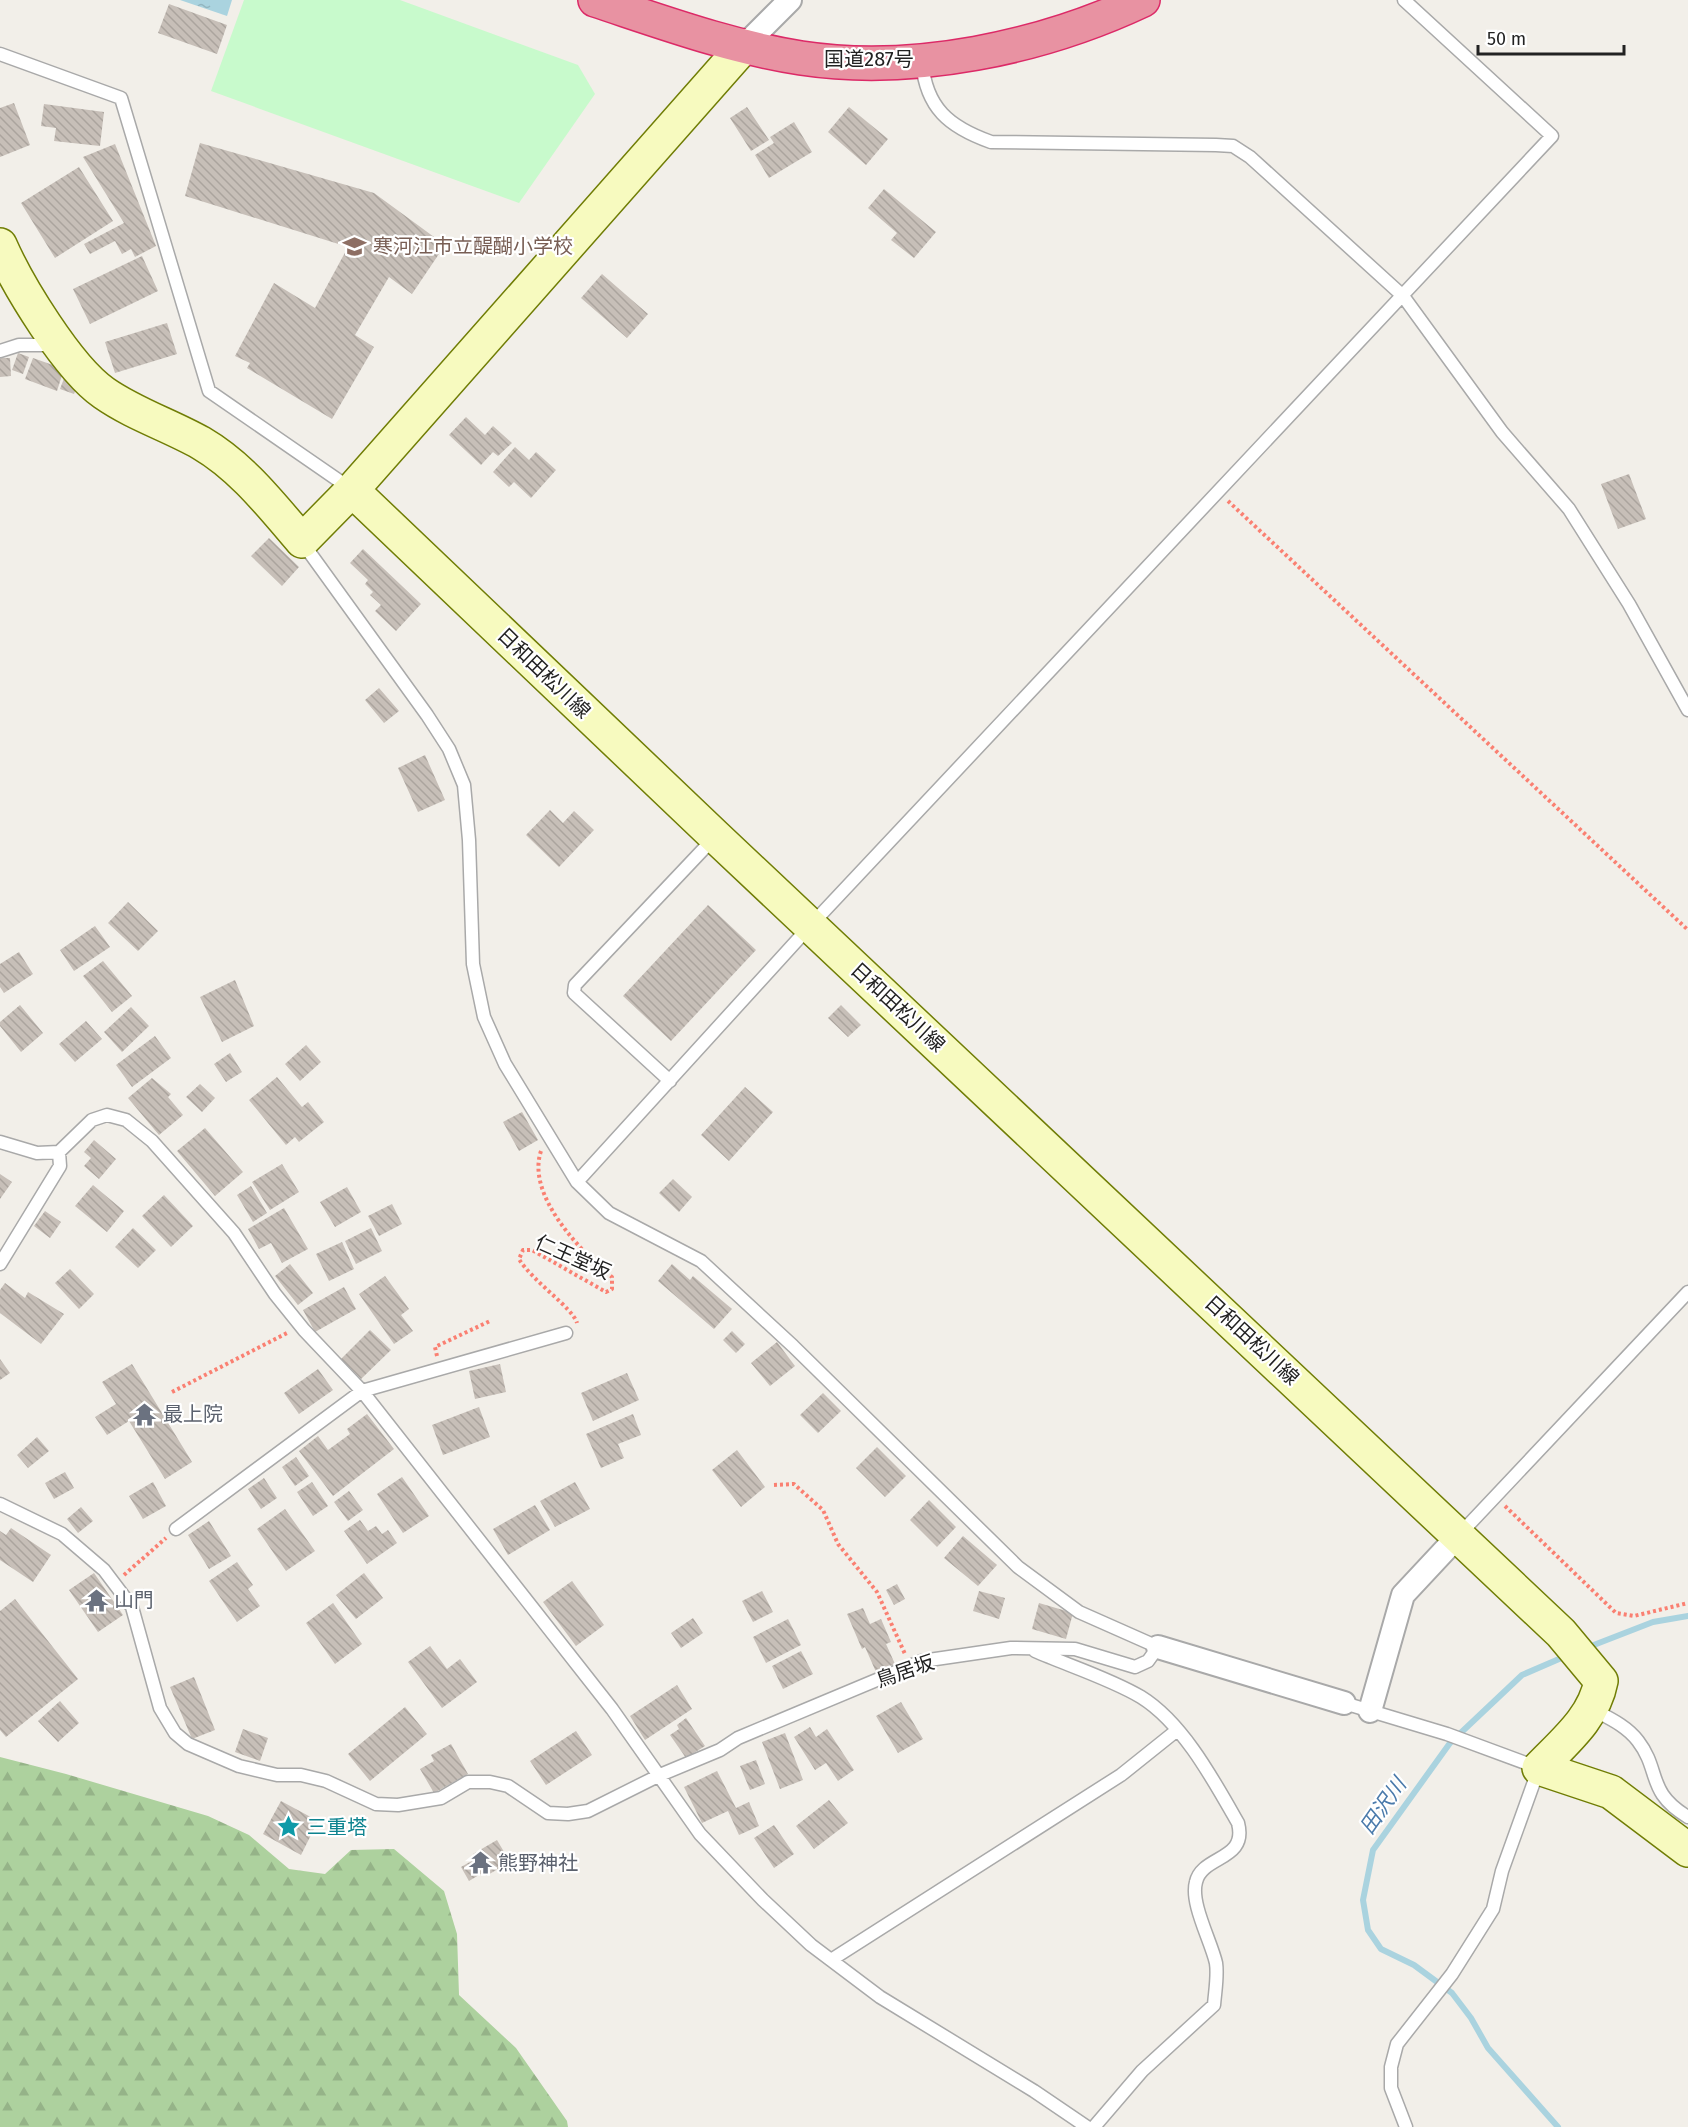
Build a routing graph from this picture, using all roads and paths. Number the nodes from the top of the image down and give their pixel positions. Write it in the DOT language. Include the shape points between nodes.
graph roads {
  1 [pos="595,0"];
  2 [pos="790,0"];
  3 [pos="1143,0"];
  4 [pos="1404,0"];
  5 [pos="744,46"];
  6 [pos="0,54"];
  7 [pos="922,59"];
  8 [pos="0,245"];
  9 [pos="1403,296"];
  10 [pos="62,346"];
  11 [pos="0,351"];
  12 [pos="352,490"];
  13 [pos="1217,491"];
  14 [pos="302,541"];
  15 [pos="1688,710"];
  16 [pos="715,836"];
  17 [pos="811,926"];
  18 [pos="1688,930"];
  19 [pos="670,1081"];
  20 [pos="548,1134"];
  21 [pos="0,1142"];
  22 [pos="59,1152"];
  23 [pos="577,1182"];
  24 [pos="0,1264"];
  25 [pos="1688,1292"];
  26 [pos="490,1321"];
  27 [pos="301,1326"];
  28 [pos="566,1333"];
  29 [pos="441,1368"];
  30 [pos="362,1391"];
  31 [pos="172,1392"];
  32 [pos="774,1485"];
  33 [pos="1495,1497"];
  34 [pos="0,1504"];
  35 [pos="176,1529"];
  36 [pos="1460,1535"];
  37 [pos="115,1583"];
  38 [pos="1688,1603"];
  39 [pos="1158,1647"];
  40 [pos="1028,1648"];
  41 [pos="909,1666"];
  42 [pos="1344,1703"];
  43 [pos="1592,1709"];
  44 [pos="1370,1711"];
  45 [pos="1176,1731"];
  46 [pos="1539,1768"];
  47 [pos="660,1775"];
  48 [pos="1688,1817"];
  49 [pos="1688,1850"];
  50 [pos="831,1960"];
  51 [pos="1087,2127"];
  52 [pos="1094,2127"];
  53 [pos="1406,2127"];
  1 -- 5 [label="highway, 国道287号"];
  2 -- 5 [label="street"];
  3 -- 7 [label="highway, 国道287号" via="1034,41 975,54"];
  4 -- 9 [label="lane" via="1552,136"];
  5 -- 7 [label="highway, 国道287号" via="802,58 884,62"];
  5 -- 12 [label="main road"];
  6 -- 12 [label="lane" via="121,98 209,391"];
  7 -- 9 [label="lane" via="931,99 944,117 991,142 1233,146"];
  8 -- 10 [label="main road" via="16,281"];
  9 -- 13 [label="lane"];
  9 -- 15 [label="lane" via="1502,432 1569,509 1629,604"];
  10 -- 11 [label="lane" via="19,345"];
  10 -- 14 [label="main road" via="102,392 201,443 234,466"];
  12 -- 14 [label="main road"];
  12 -- 16 [label="main road, 日和田松川線"];
  13 -- 17 [label="lane"];
  13 -- 18 [label="path"];
  14 -- 20 [label="lane" via="427,715 449,749 464,784 473,964 484,1017 505,1065"];
  16 -- 17 [label="main road, 日和田松川線"];
  16 -- 19 [label="lane" via="575,985 574,993"];
  17 -- 19 [label="lane"];
  17 -- 36 [label="main road, 日和田松川線"];
  19 -- 23 [label="lane"];
  20 -- 23 [label="lane"];
  20 -- 28 [label="path, 仁王堂坂" via="536,1166 538,1183 577,1246 612,1277 613,1283 606,1292 532,1250 523,1250 519,1259 523,1266 577,1319 578,1326"];
  21 -- 22 [label="lane" via="38,1153"];
  22 -- 24 [label="lane" via="60,1166"];
  22 -- 27 [label="lane" via="92,1120 107,1114 126,1120 160,1150 234,1233"];
  23 -- 39 [label="lane" via="609,1213 701,1261 1018,1567 1079,1612"];
  25 -- 33 [label="lane"];
  26 -- 29 [label="path" via="435,1347"];
  27 -- 30 [label="lane"];
  27 -- 31 [label="path"];
  28 -- 29 [label="lane"];
  29 -- 30 [label="lane"];
  30 -- 35 [label="lane"];
  30 -- 47 [label="lane"];
  32 -- 41 [label="path" via="794,1484 823,1510 838,1544 885,1604"];
  33 -- 36 [label="lane"];
  33 -- 38 [label="path" via="1617,1613 1634,1616"];
  34 -- 37 [label="lane, 鳥居坂" via="62,1534 94,1559"];
  35 -- 37 [label="path"];
  36 -- 43 [label="main road, 日和田松川線" via="1592,1668 1601,1681 1598,1701"];
  36 -- 44 [label="street" via="1403,1595"];
  37 -- 47 [label="lane, 鳥居坂" via="132,1608 160,1708 175,1733 219,1760 277,1775 326,1780 376,1804 398,1805 441,1798 468,1782 490,1782 508,1785 548,1813 568,1814 588,1811"];
  39 -- 40 [label="lane, 鳥居坂" via="1148,1661 1135,1667 1075,1648"];
  39 -- 42 [label="street"];
  40 -- 41 [label="lane, 鳥居坂" via="932,1659"];
  40 -- 45 [label="lane" via="1139,1696 1166,1716"];
  41 -- 47 [label="lane, 鳥居坂"];
  42 -- 44 [label="lane"];
  43 -- 46 [label="main road, 日和田松川線"];
  43 -- 48 [label="lane" via="1630,1731 1645,1753 1666,1801"];
  44 -- 46 [label="lane"];
  45 -- 50 [label="lane" via="1121,1775"];
  45 -- 52 [label="lane" via="1199,1757 1241,1834 1236,1848 1202,1871 1196,1881 1195,1898 1216,1966 1214,2005 1142,2071"];
  46 -- 49 [label="main road" via="1611,1792"];
  46 -- 53 [label="lane" via="1492,1909 1452,1974 1397,2044 1391,2088"];
  47 -- 50 [label="lane" via="700,1834 763,1900"];
  50 -- 51 [label="lane" via="880,1996"];
}
